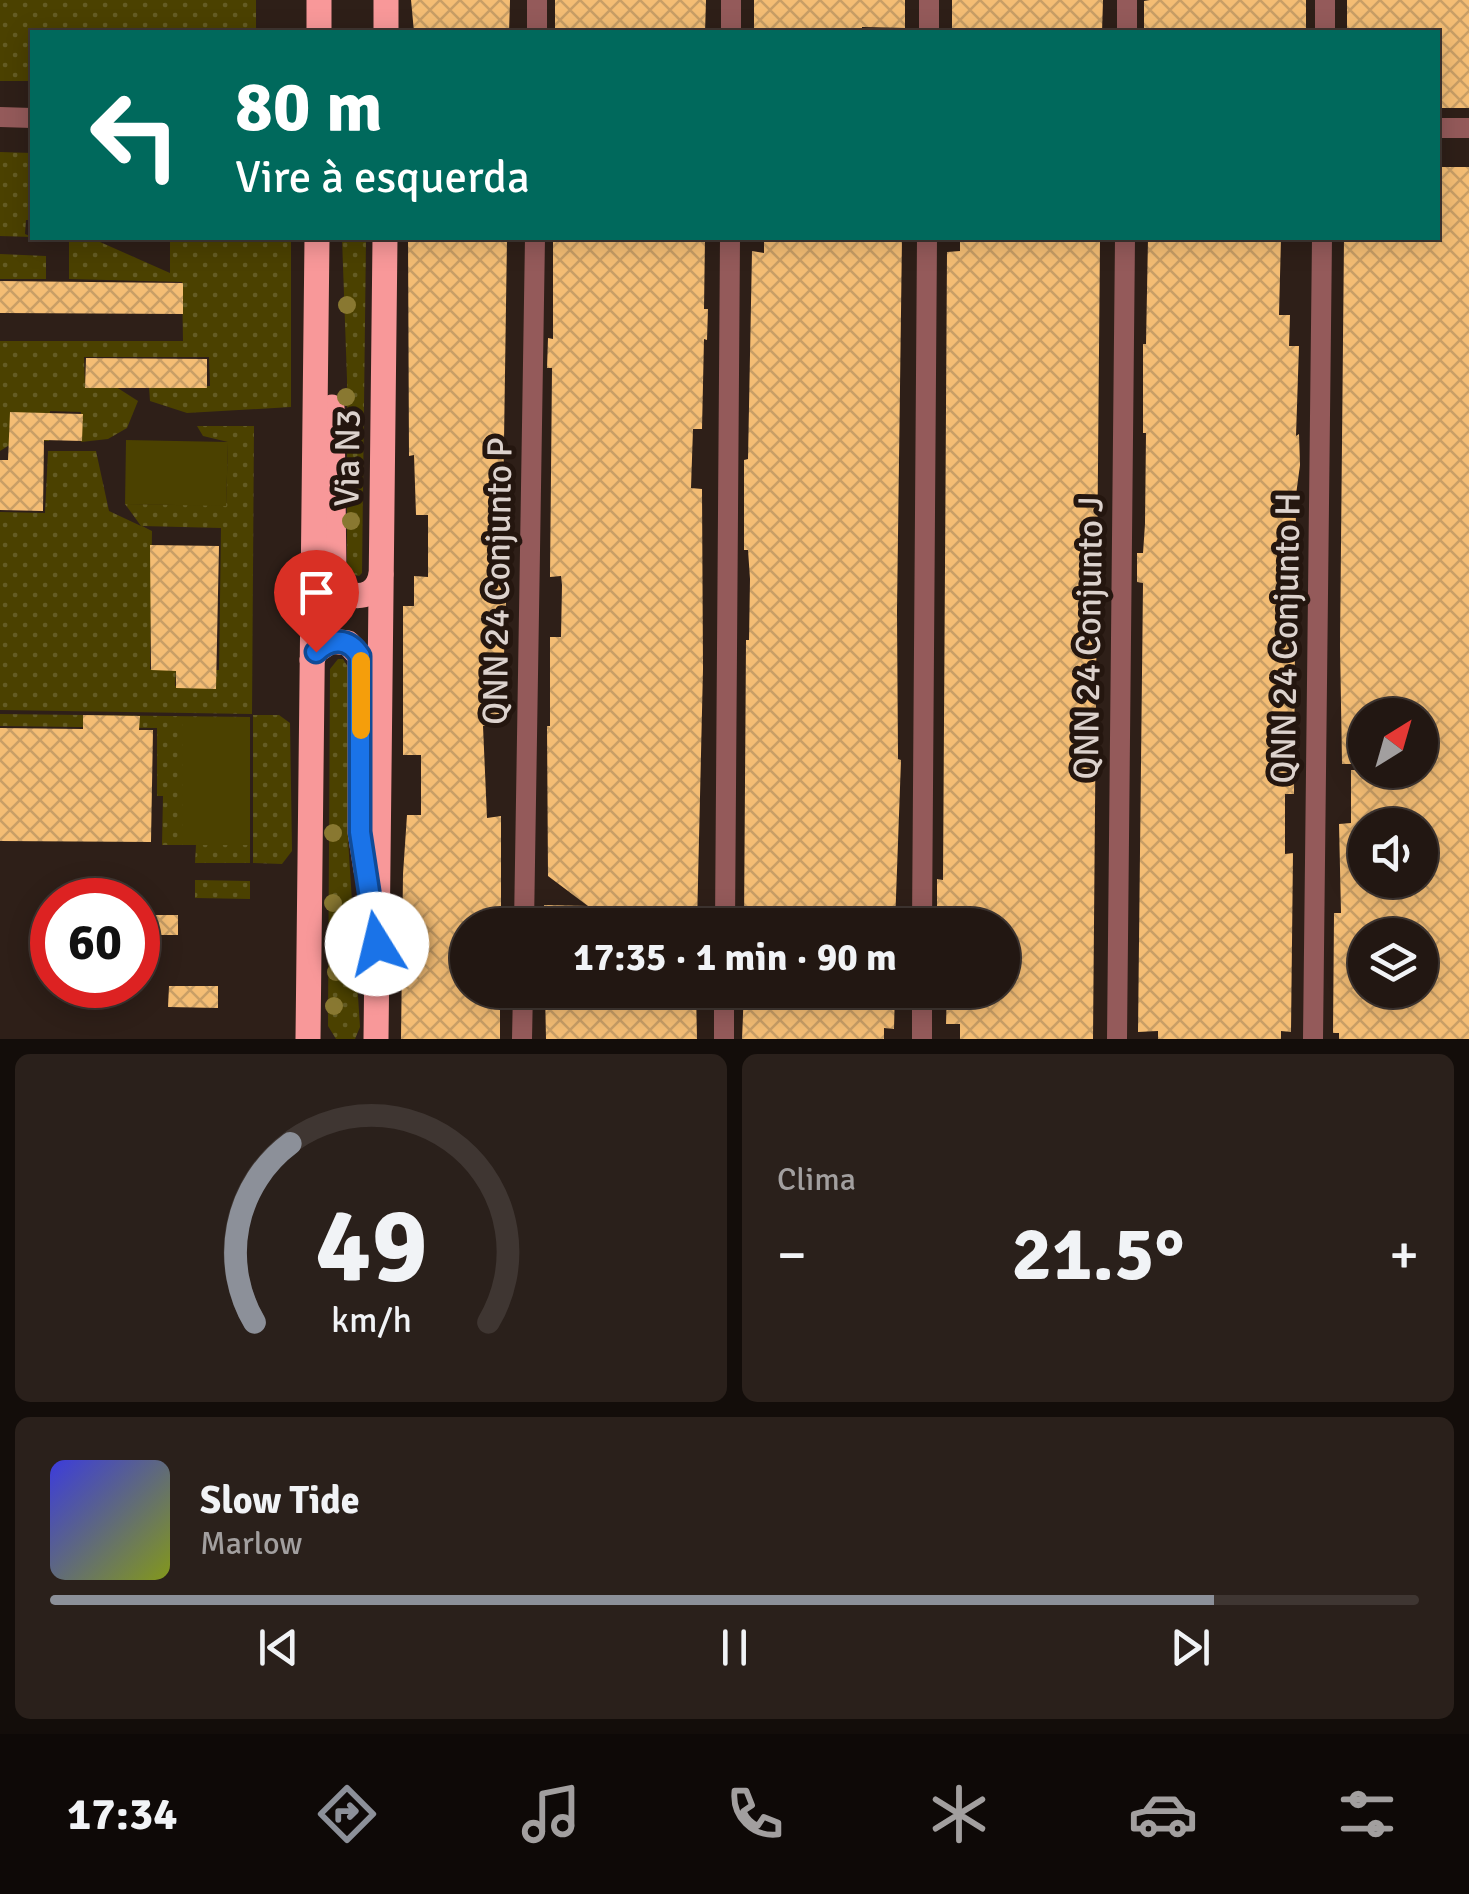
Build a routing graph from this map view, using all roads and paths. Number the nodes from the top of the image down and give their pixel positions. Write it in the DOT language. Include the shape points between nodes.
graph roads {
  1 [pos="319,0"];
  2 [pos="386,0"];
  3 [pos="537,0"];
  4 [pos="732,0"];
  5 [pos="929,0"];
  6 [pos="1127,0"];
  7 [pos="1325,0"];
  8 [pos="318,30"];
  9 [pos="386,30"];
  10 [pos="537,30"];
  11 [pos="731,30"];
  12 [pos="929,30"];
  13 [pos="1126,30"];
  14 [pos="1324,30"];
  15 [pos="0,117"];
  16 [pos="30,118"];
  17 [pos="1440,128"];
  18 [pos="1469,128"];
  19 [pos="317,240"];
  20 [pos="385,240"];
  21 [pos="535,240"];
  22 [pos="730,240"];
  23 [pos="927,240"];
  24 [pos="1125,240"];
  25 [pos="1322,240"];
  26 [pos="316,298"];
  27 [pos="381,574"];
  28 [pos="312,660"];
  29 [pos="524,908"];
  30 [pos="724,908"];
  31 [pos="922,908"];
  32 [pos="377,944"];
  33 [pos="523,1008"];
  34 [pos="724,1008"];
  35 [pos="922,1008"];
  36 [pos="308,1039"];
  37 [pos="376,1039"];
  38 [pos="522,1039"];
  39 [pos="724,1039"];
  40 [pos="922,1039"];
  41 [pos="1117,1039"];
  42 [pos="1312,1039"];
  1 -- 8 [label="main road"];
  2 -- 9 [label="main road"];
  3 -- 10 [label="street"];
  4 -- 11 [label="street"];
  5 -- 12 [label="street"];
  6 -- 13 [label="street"];
  7 -- 14 [label="street"];
  15 -- 16 [label="street"];
  17 -- 18 [label="street"];
  19 -- 26 [label="main road, Via N3"];
  20 -- 27 [label="main road, Via N3"];
  21 -- 29 [label="street, QNN 24 Conjunto P"];
  22 -- 30 [label="street"];
  23 -- 31 [label="street"];
  24 -- 41 [label="street, QNN 24 Conjunto J"];
  25 -- 42 [label="street, QNN 24 Conjunto H"];
  26 -- 27 [label="main road" via="332,408 334,576 347,594 362,596 376,588"];
  26 -- 28 [label="main road, Via N3"];
  27 -- 32 [label="main road, Via N3"];
  28 -- 32 [label="main road" via="331,641 348,643 360,656 360,832"];
  28 -- 36 [label="main road, Via N3"];
  32 -- 37 [label="main road, Via N3"];
  33 -- 38 [label="street"];
  34 -- 39 [label="street"];
  35 -- 40 [label="street"];
}
